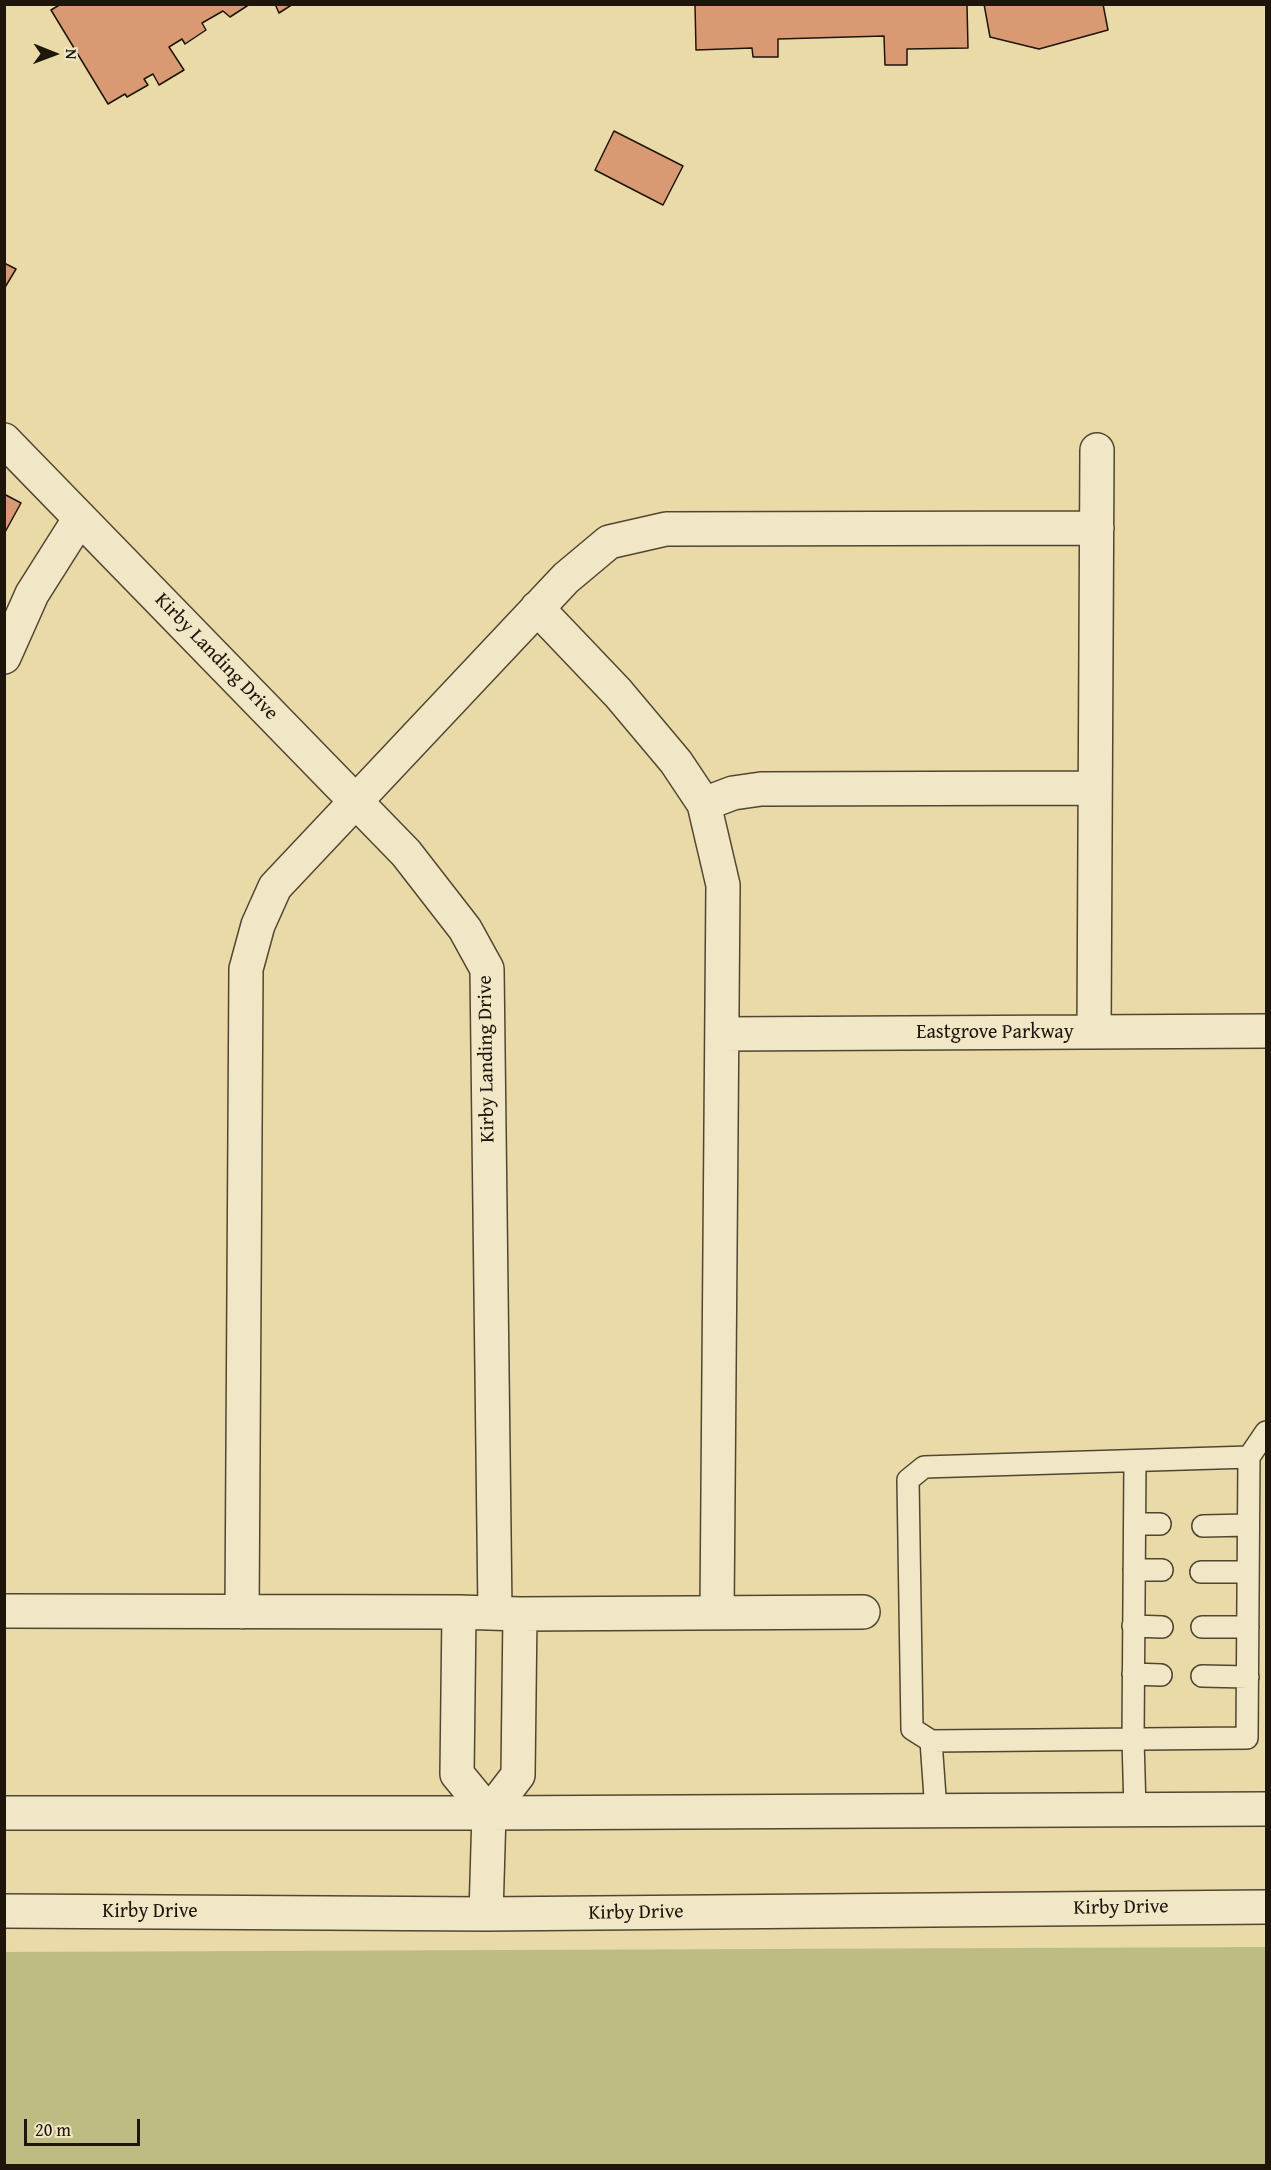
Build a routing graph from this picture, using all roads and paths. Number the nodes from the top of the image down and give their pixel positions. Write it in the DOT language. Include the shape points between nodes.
graph roads {
  1 [pos="4,440"];
  2 [pos="1097,450"];
  3 [pos="80,518"];
  4 [pos="1097,528"];
  5 [pos="537,608"];
  6 [pos="4,657"];
  7 [pos="1095,788"];
  8 [pos="356,801"];
  9 [pos="704,804"];
  10 [pos="1266,1031"];
  11 [pos="1094,1032"];
  12 [pos="723,1034"];
  13 [pos="1266,1432"];
  14 [pos="1249,1457"];
  15 [pos="1135,1461"];
  16 [pos="1135,1524"];
  17 [pos="1160,1524"];
  18 [pos="1248,1525"];
  19 [pos="1203,1526"];
  20 [pos="1134,1570"];
  21 [pos="1162,1570"];
  22 [pos="1201,1572"];
  23 [pos="1248,1572"];
  24 [pos="4,1611"];
  25 [pos="242,1612"];
  26 [pos="459,1612"];
  27 [pos="863,1612"];
  28 [pos="717,1613"];
  29 [pos="508,1614"];
  30 [pos="1133,1626"];
  31 [pos="1162,1627"];
  32 [pos="1202,1627"];
  33 [pos="1248,1627"];
  34 [pos="1133,1674"];
  35 [pos="1161,1675"];
  36 [pos="1202,1676"];
  37 [pos="1248,1677"];
  38 [pos="1133,1739"];
  39 [pos="931,1741"];
  40 [pos="1266,1809"];
  41 [pos="1135,1810"];
  42 [pos="936,1811"];
  43 [pos="4,1813"];
  44 [pos="489,1813"];
  45 [pos="1266,1907"];
  46 [pos="4,1911"];
  47 [pos="486,1914"];
  1 -- 3 [label="street, Kirby Landing Drive"];
  2 -- 4 [label="street"];
  3 -- 6 [label="street" via="32,594"];
  3 -- 8 [label="street, Kirby Landing Drive"];
  4 -- 5 [label="street" via="666,529 609,542"];
  4 -- 7 [label="street"];
  5 -- 8 [label="street"];
  5 -- 9 [label="street" via="618,693 676,762"];
  7 -- 9 [label="street" via="761,789 733,793"];
  7 -- 11 [label="street"];
  8 -- 25 [label="street" via="275,887 258,925 246,969"];
  8 -- 29 [label="street, Kirby Landing Drive" via="412,861 465,929 487,969"];
  9 -- 12 [label="street" via="723,885"];
  10 -- 11 [label="street, Eastgrove Parkway"];
  11 -- 12 [label="street, Eastgrove Parkway"];
  12 -- 28 [label="street"];
  13 -- 14 [label="lane"];
  14 -- 15 [label="lane"];
  14 -- 18 [label="lane"];
  15 -- 16 [label="lane"];
  15 -- 39 [label="lane" via="924,1467 908,1480 912,1729"];
  16 -- 17 [label="lane"];
  16 -- 20 [label="lane"];
  18 -- 19 [label="lane"];
  18 -- 23 [label="lane"];
  20 -- 21 [label="lane"];
  20 -- 30 [label="lane"];
  22 -- 23 [label="lane"];
  23 -- 33 [label="lane"];
  24 -- 25 [label="street"];
  25 -- 26 [label="street"];
  26 -- 29 [label="street"];
  26 -- 44 [label="street" via="457,1774"];
  27 -- 28 [label="street"];
  28 -- 29 [label="street"];
  29 -- 44 [label="street, Kirby Landing Drive" via="518,1775"];
  30 -- 31 [label="lane"];
  30 -- 34 [label="lane"];
  32 -- 33 [label="lane"];
  33 -- 37 [label="lane"];
  34 -- 35 [label="lane"];
  34 -- 38 [label="lane"];
  36 -- 37 [label="lane"];
  37 -- 38 [label="lane" via="1247,1738"];
  38 -- 39 [label="lane"];
  38 -- 41 [label="lane"];
  39 -- 42 [label="lane"];
  40 -- 41 [label="street"];
  41 -- 42 [label="street"];
  42 -- 44 [label="street"];
  43 -- 44 [label="street"];
  44 -- 47 [label="street"];
  45 -- 47 [label="street, Kirby Drive"];
  46 -- 47 [label="street, Kirby Drive"];
}
